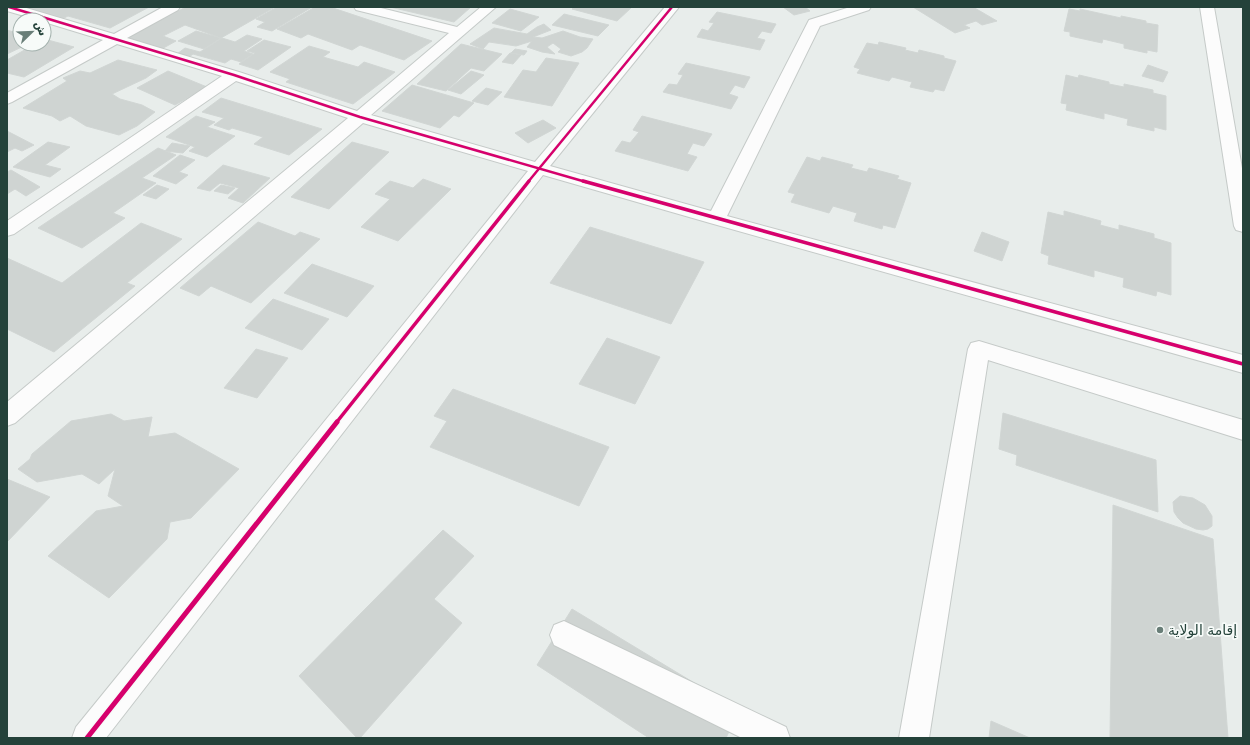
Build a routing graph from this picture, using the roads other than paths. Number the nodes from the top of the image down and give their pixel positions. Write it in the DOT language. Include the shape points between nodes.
graph roads {
  1 [pos="9,7"];
  2 [pos="173,7"];
  3 [pos="361,7"];
  4 [pos="489,7"];
  5 [pos="672,7"];
  6 [pos="864,7"];
  7 [pos="1207,7"];
  8 [pos="460,32"];
  9 [pos="113,39"];
  10 [pos="234,75"];
  11 [pos="7,99"];
  12 [pos="360,117"];
  13 [pos="539,168"];
  14 [pos="716,219"];
  15 [pos="1243,226"];
  16 [pos="7,230"];
  17 [pos="1243,364"];
  18 [pos="7,416"];
  19 [pos="1243,430"];
  20 [pos="564,635"];
  21 [pos="86,738"];
  22 [pos="775,738"];
  23 [pos="914,738"];
  1 -- 9 [label="street"];
  2 -- 9 [label="street"];
  3 -- 8 [label="street"];
  4 -- 8 [label="street"];
  5 -- 13 [label="street"];
  6 -- 14 [label="street" via="814,23"];
  7 -- 15 [label="street"];
  8 -- 12 [label="street"];
  9 -- 10 [label="street"];
  9 -- 11 [label="street"];
  10 -- 12 [label="street"];
  10 -- 16 [label="street"];
  12 -- 13 [label="street"];
  12 -- 18 [label="street"];
  13 -- 14 [label="street"];
  13 -- 21 [label="street"];
  14 -- 17 [label="street"];
  19 -- 23 [label="street" via="979,349"];
  20 -- 22 [label="street"];
}
